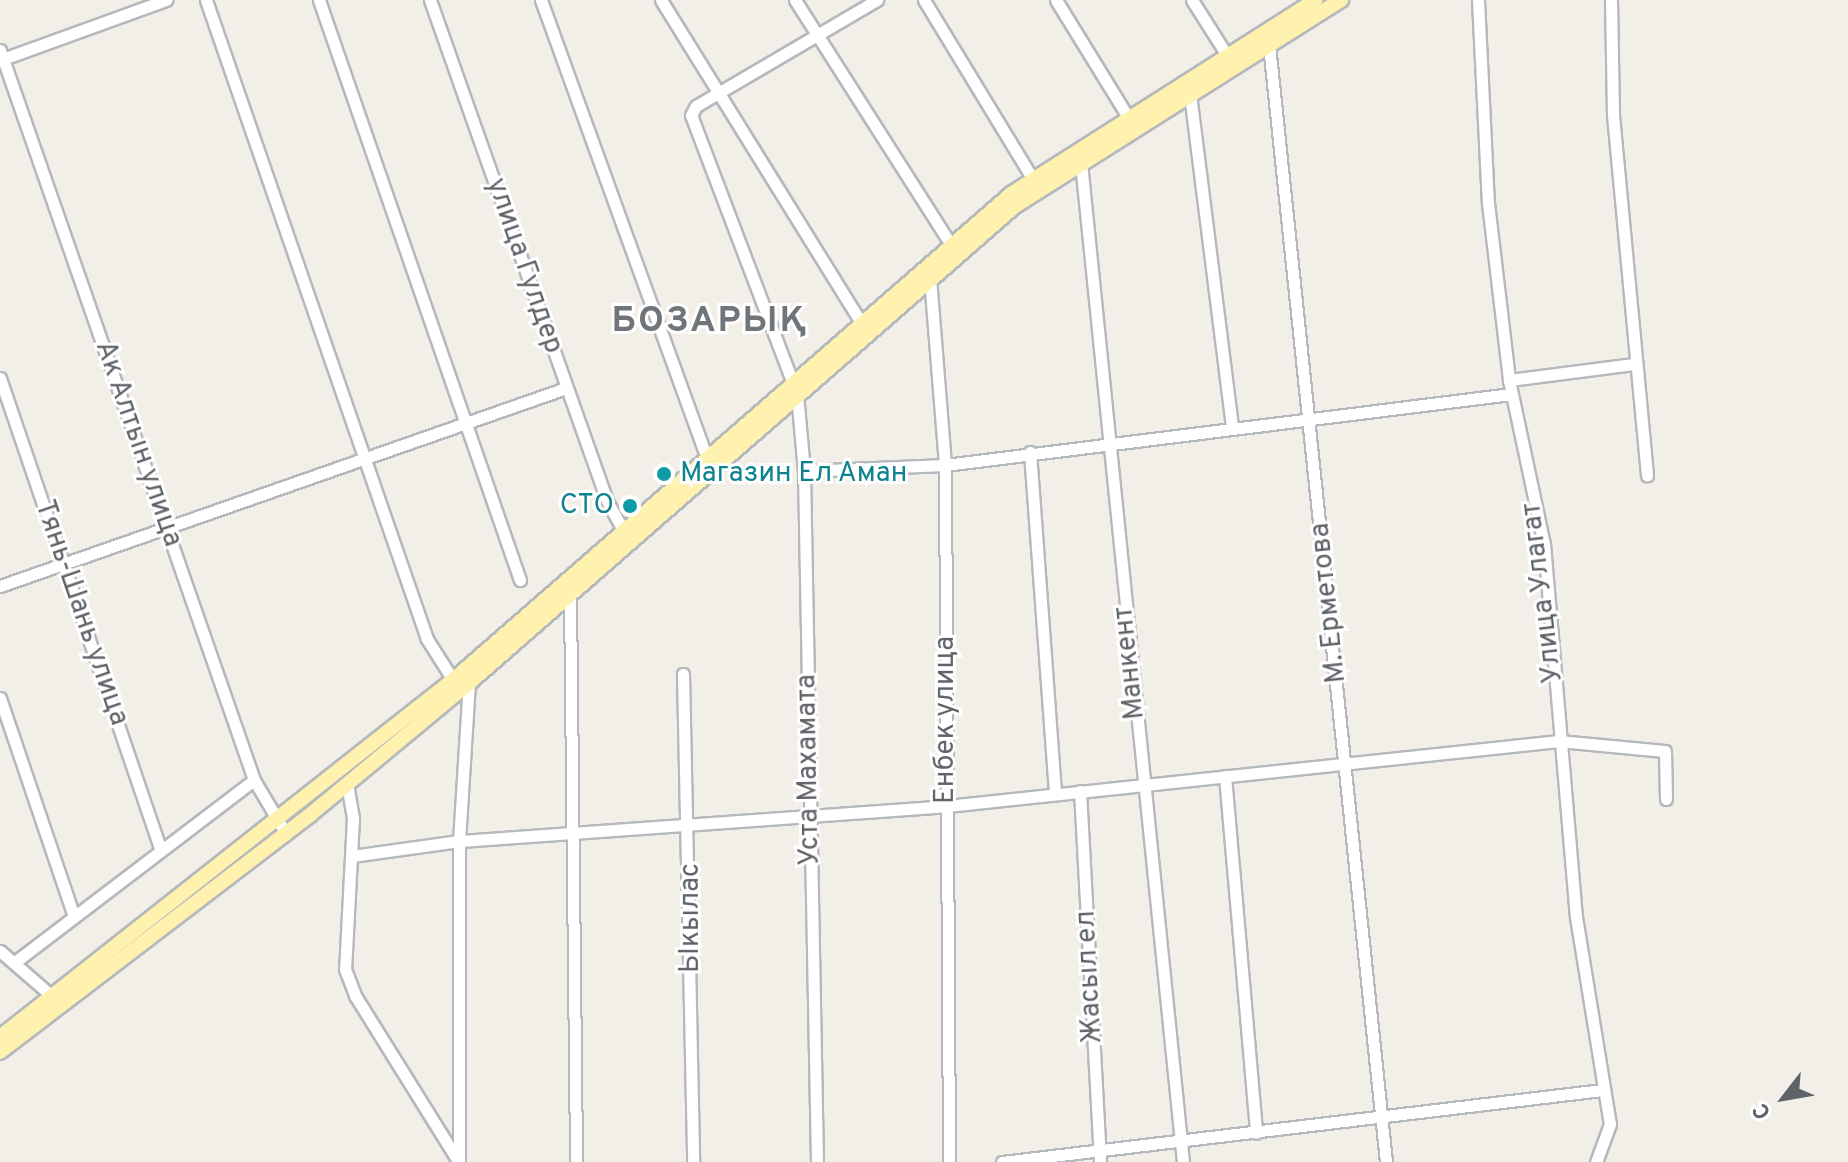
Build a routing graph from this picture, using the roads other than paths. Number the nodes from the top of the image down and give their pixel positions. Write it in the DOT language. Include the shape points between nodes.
graph roads {
  1 [pos="166,0"];
  2 [pos="206,0"];
  3 [pos="319,0"];
  4 [pos="430,0"];
  5 [pos="541,0"];
  6 [pos="661,0"];
  7 [pos="795,0"];
  8 [pos="877,0"];
  9 [pos="924,0"];
  10 [pos="1056,0"];
  11 [pos="1192,0"];
  12 [pos="1316,0"];
  13 [pos="1341,0"];
  14 [pos="1478,0"];
  15 [pos="1611,0"];
  16 [pos="1288,26"];
  17 [pos="817,36"];
  18 [pos="1269,45"];
  19 [pos="1,56"];
  20 [pos="1228,57"];
  21 [pos="1190,94"];
  22 [pos="720,95"];
  23 [pos="1128,117"];
  24 [pos="1081,163"];
  25 [pos="1036,184"];
  26 [pos="950,243"];
  27 [pos="930,278"];
  28 [pos="861,323"];
  29 [pos="1634,364"];
  30 [pos="0,378"];
  31 [pos="1509,380"];
  32 [pos="795,387"];
  33 [pos="566,388"];
  34 [pos="1511,394"];
  35 [pos="1311,420"];
  36 [pos="466,423"];
  37 [pos="1232,427"];
  38 [pos="1106,441"];
  39 [pos="1030,452"];
  40 [pos="365,458"];
  41 [pos="707,458"];
  42 [pos="945,465"];
  43 [pos="804,471"];
  44 [pos="1647,475"];
  45 [pos="168,528"];
  46 [pos="623,530"];
  47 [pos="64,563"];
  48 [pos="520,580"];
  49 [pos="0,586"];
  50 [pos="570,594"];
  51 [pos="683,674"];
  52 [pos="453,680"];
  53 [pos="469,683"];
  54 [pos="0,698"];
  55 [pos="1559,741"];
  56 [pos="1345,764"];
  57 [pos="1225,776"];
  58 [pos="254,780"];
  59 [pos="347,784"];
  60 [pos="1143,784"];
  61 [pos="1080,791"];
  62 [pos="1055,794"];
  63 [pos="1666,799"];
  64 [pos="947,806"];
  65 [pos="810,814"];
  66 [pos="278,817"];
  67 [pos="690,824"];
  68 [pos="572,833"];
  69 [pos="286,834"];
  70 [pos="459,841"];
  71 [pos="160,849"];
  72 [pos="352,856"];
  73 [pos="73,914"];
  74 [pos="0,951"];
  75 [pos="15,962"];
  76 [pos="53,997"];
  77 [pos="0,1037"];
  78 [pos="0,1052"];
  79 [pos="1602,1090"];
  80 [pos="1382,1120"];
  81 [pos="1256,1133"];
  82 [pos="1180,1142"];
  83 [pos="1099,1157"];
  84 [pos="1035,1161"];
  85 [pos="576,1162"];
  86 [pos="693,1162"];
  87 [pos="817,1162"];
  88 [pos="949,1162"];
  89 [pos="1002,1162"];
  90 [pos="1183,1162"];
  91 [pos="1386,1162"];
  92 [pos="1596,1162"];
  1 -- 19 [label="street"];
  2 -- 40 [label="street"];
  3 -- 36 [label="street"];
  4 -- 33 [label="street, улица Гулдер"];
  5 -- 41 [label="street"];
  6 -- 22 [label="street"];
  7 -- 17 [label="street"];
  8 -- 17 [label="street"];
  9 -- 25 [label="street"];
  10 -- 23 [label="street"];
  11 -- 20 [label="street"];
  12 -- 16 [label="main road"];
  13 -- 16 [label="main road"];
  14 -- 31 [label="street, Улица Улагат" via="1488,203"];
  15 -- 29 [label="street" via="1613,115"];
  16 -- 18 [label="main road"];
  16 -- 20 [label="main road"];
  17 -- 22 [label="street"];
  17 -- 26 [label="street"];
  18 -- 21 [label="main road"];
  18 -- 35 [label="street, М. Ерметова"];
  19 -- 45 [label="street, Ак Алтын улица"];
  20 -- 23 [label="main road"];
  21 -- 24 [label="main road"];
  21 -- 37 [label="street"];
  22 -- 28 [label="street"];
  22 -- 32 [label="street, Уста Махамата" via="696,106 691,115"];
  23 -- 25 [label="main road"];
  24 -- 25 [label="main road"];
  24 -- 38 [label="street, Манкент"];
  25 -- 26 [label="main road"];
  25 -- 27 [label="main road"];
  26 -- 28 [label="main road"];
  27 -- 32 [label="main road"];
  27 -- 42 [label="street, Енбек улица"];
  28 -- 32 [label="main road"];
  29 -- 31 [label="street"];
  29 -- 44 [label="street"];
  30 -- 47 [label="street, Тянь-Шань улица"];
  31 -- 34 [label="street, Улица Улагат"];
  32 -- 41 [label="main road"];
  32 -- 43 [label="street, Уста Махамата"];
  32 -- 50 [label="main road"];
  33 -- 36 [label="street"];
  33 -- 46 [label="street, улица Гулдер" via="607,501"];
  34 -- 35 [label="street"];
  34 -- 55 [label="street, Улица Улагат" via="1544,544"];
  35 -- 37 [label="street"];
  35 -- 56 [label="street, М. Ерметова"];
  36 -- 40 [label="street"];
  36 -- 48 [label="street"];
  37 -- 38 [label="street"];
  38 -- 39 [label="street"];
  38 -- 60 [label="street, Манкент"];
  39 -- 42 [label="street"];
  39 -- 62 [label="street"];
  40 -- 45 [label="street"];
  40 -- 52 [label="street" via="427,639"];
  41 -- 46 [label="main road"];
  42 -- 43 [label="street"];
  42 -- 64 [label="street, Енбек улица"];
  43 -- 65 [label="street, Уста Махамата"];
  45 -- 47 [label="street"];
  45 -- 58 [label="street, Ак Алтын улица"];
  46 -- 52 [label="main road"];
  47 -- 49 [label="street"];
  47 -- 71 [label="street, Тянь-Шань улица"];
  50 -- 53 [label="main road"];
  50 -- 68 [label="street"];
  51 -- 67 [label="street, Ыкылас"];
  52 -- 66 [label="main road"];
  53 -- 59 [label="main road"];
  53 -- 70 [label="street"];
  54 -- 73 [label="street"];
  55 -- 56 [label="street"];
  55 -- 63 [label="street" via="1665,751"];
  55 -- 79 [label="street, Улица Улагат" via="1576,917"];
  56 -- 57 [label="street"];
  56 -- 80 [label="street, М. Ерметова"];
  57 -- 60 [label="street"];
  57 -- 81 [label="street"];
  58 -- 66 [label="street, Ак Алтын улица"];
  58 -- 71 [label="street"];
  59 -- 69 [label="main road"];
  59 -- 72 [label="street"];
  60 -- 61 [label="street"];
  60 -- 82 [label="street, Манкент"];
  61 -- 62 [label="street"];
  61 -- 83 [label="street, Жасыл ел"];
  62 -- 64 [label="street"];
  64 -- 65 [label="street"];
  64 -- 88 [label="street, Енбек улица"];
  65 -- 67 [label="street"];
  65 -- 87 [label="street, Уста Махамата"];
  66 -- 69 [label="street, Ак Алтын улица"];
  66 -- 76 [label="main road"];
  67 -- 68 [label="street"];
  67 -- 86 [label="street, Ыкылас"];
  68 -- 70 [label="street"];
  68 -- 85 [label="street"];
  69 -- 78 [label="main road"];
  70 -- 72 [label="street"];
  70 -- 72 [label="street" via="459,1162 356,997 345,969"];
  71 -- 73 [label="street"];
  73 -- 75 [label="street"];
  74 -- 75 [label="street"];
  75 -- 76 [label="street"];
  76 -- 77 [label="main road"];
  79 -- 80 [label="street"];
  79 -- 92 [label="street, Улица Улагат" via="1610,1124"];
  80 -- 81 [label="street"];
  80 -- 91 [label="street, М. Ерметова"];
  81 -- 82 [label="street"];
  82 -- 83 [label="street"];
  82 -- 90 [label="street, Манкент"];
  83 -- 84 [label="street"];
  84 -- 89 [label="street"];
}
